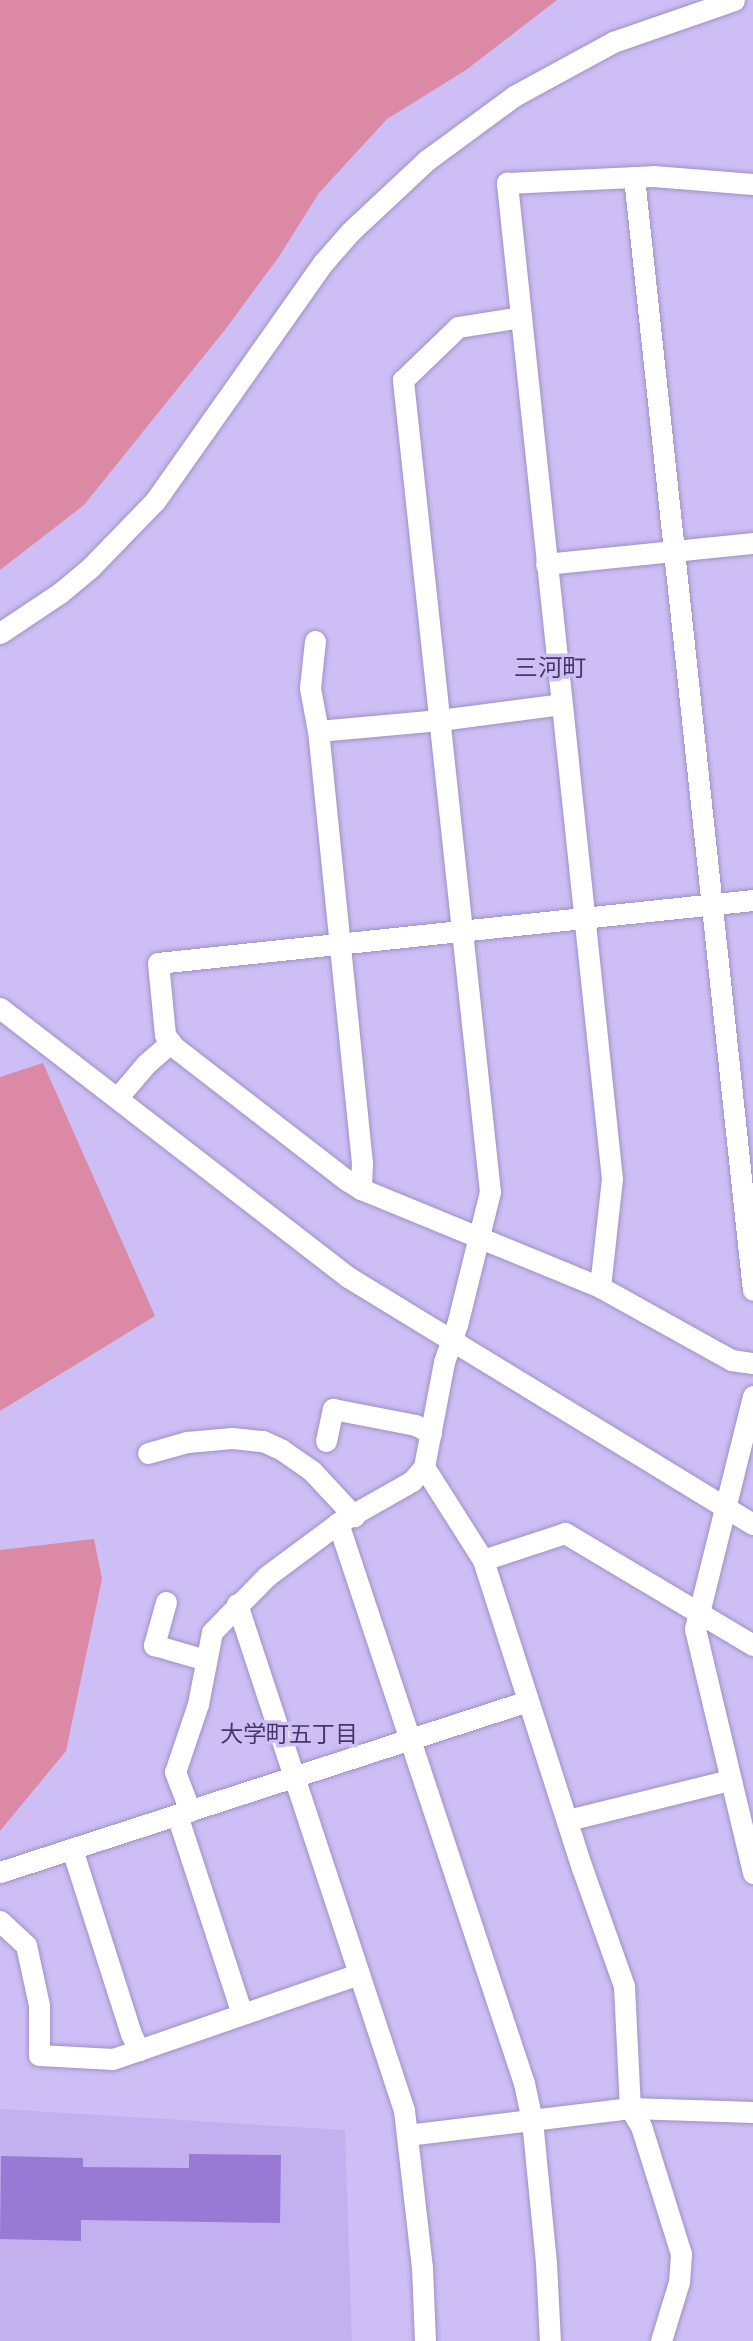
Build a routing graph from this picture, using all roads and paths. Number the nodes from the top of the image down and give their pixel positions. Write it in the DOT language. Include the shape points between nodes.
graph roads {
  1 [pos="734,0"];
  2 [pos="634,177"];
  3 [pos="753,184"];
  4 [pos="521,317"];
  5 [pos="753,543"];
  6 [pos="674,552"];
  7 [pos="546,564"];
  8 [pos="0,634"];
  9 [pos="315,641"];
  10 [pos="561,704"];
  11 [pos="440,720"];
  12 [pos="318,731"];
  13 [pos="753,900"];
  14 [pos="710,903"];
  15 [pos="583,916"];
  16 [pos="462,930"];
  17 [pos="339,943"];
  18 [pos="0,1007"];
  19 [pos="171,1042"];
  20 [pos="118,1097"];
  21 [pos="361,1189"];
  22 [pos="479,1237"];
  23 [pos="751,1255"];
  24 [pos="600,1287"];
  25 [pos="753,1290"];
  26 [pos="451,1343"];
  27 [pos="753,1363"];
  28 [pos="753,1396"];
  29 [pos="431,1433"];
  30 [pos="326,1441"];
  31 [pos="148,1453"];
  32 [pos="424,1467"];
  33 [pos="725,1508"];
  34 [pos="346,1519"];
  35 [pos="753,1524"];
  36 [pos="483,1560"];
  37 [pos="166,1602"];
  38 [pos="237,1604"];
  39 [pos="698,1612"];
  40 [pos="753,1644"];
  41 [pos="206,1660"];
  42 [pos="528,1701"];
  43 [pos="410,1740"];
  44 [pos="294,1776"];
  45 [pos="730,1780"];
  46 [pos="183,1813"];
  47 [pos="568,1820"];
  48 [pos="72,1849"];
  49 [pos="0,1872"];
  50 [pos="753,1872"];
  51 [pos="0,1921"];
  52 [pos="359,1974"];
  53 [pos="243,2014"];
  54 [pos="139,2050"];
  55 [pos="630,2108"];
  56 [pos="753,2112"];
  57 [pos="532,2119"];
  58 [pos="407,2135"];
  59 [pos="425,2341"];
  60 [pos="550,2341"];
  61 [pos="661,2341"];
  1 -- 8 [label="street" via="613,43 514,96 427,160 323,263 155,501 90,568"];
  2 -- 3 [label="street"];
  2 -- 4 [label="street" via="507,183"];
  2 -- 6 [label="street"];
  4 -- 7 [label="street"];
  4 -- 11 [label="street" via="458,327 402,380"];
  5 -- 6 [label="street"];
  6 -- 7 [label="street"];
  6 -- 14 [label="street"];
  7 -- 10 [label="street"];
  9 -- 12 [label="street" via="310,688"];
  10 -- 11 [label="street"];
  10 -- 15 [label="street"];
  11 -- 12 [label="street"];
  11 -- 16 [label="street"];
  12 -- 17 [label="street"];
  13 -- 14 [label="street"];
  14 -- 15 [label="street"];
  14 -- 23 [label="street"];
  15 -- 16 [label="street"];
  15 -- 24 [label="street" via="612,1179"];
  16 -- 17 [label="street"];
  16 -- 22 [label="street" via="490,1192"];
  17 -- 19 [label="street" via="158,963 165,1035"];
  17 -- 21 [label="street"];
  18 -- 20 [label="street"];
  19 -- 20 [label="street"];
  19 -- 21 [label="street"];
  20 -- 26 [label="street" via="348,1277"];
  21 -- 22 [label="street"];
  22 -- 24 [label="street"];
  22 -- 26 [label="street"];
  23 -- 25 [label="street"];
  24 -- 27 [label="street" via="719,1355"];
  26 -- 29 [label="street"];
  26 -- 33 [label="street"];
  28 -- 33 [label="street"];
  29 -- 30 [label="street" via="415,1425 333,1409"];
  29 -- 32 [label="street"];
  31 -- 34 [label="street" via="187,1442 263,1441 312,1471"];
  32 -- 34 [label="street" via="412,1481"];
  32 -- 36 [label="street"];
  33 -- 35 [label="street"];
  33 -- 39 [label="street"];
  34 -- 38 [label="street"];
  34 -- 43 [label="street"];
  36 -- 39 [label="street" via="565,1533"];
  36 -- 42 [label="street"];
  37 -- 41 [label="street" via="153,1645"];
  38 -- 41 [label="street" via="212,1632"];
  38 -- 44 [label="street"];
  39 -- 40 [label="street"];
  39 -- 45 [label="street" via="695,1629"];
  41 -- 46 [label="street" via="198,1704 176,1772"];
  42 -- 43 [label="street"];
  42 -- 47 [label="street"];
  43 -- 44 [label="street"];
  43 -- 57 [label="street" via="517,2059"];
  44 -- 46 [label="street"];
  44 -- 52 [label="street"];
  45 -- 47 [label="street"];
  45 -- 50 [label="street"];
  46 -- 48 [label="street"];
  46 -- 53 [label="street"];
  47 -- 55 [label="street" via="624,1986"];
  48 -- 49 [label="street"];
  48 -- 54 [label="street"];
  51 -- 54 [label="street" via="26,1945 39,2005 39,2055 113,2059"];
  52 -- 53 [label="street"];
  52 -- 58 [label="street" via="404,2110"];
  53 -- 54 [label="street"];
  55 -- 56 [label="street"];
  55 -- 57 [label="street"];
  55 -- 61 [label="street" via="641,2126 681,2254 679,2282"];
  57 -- 58 [label="street"];
  57 -- 60 [label="street"];
  58 -- 59 [label="street"];
}
